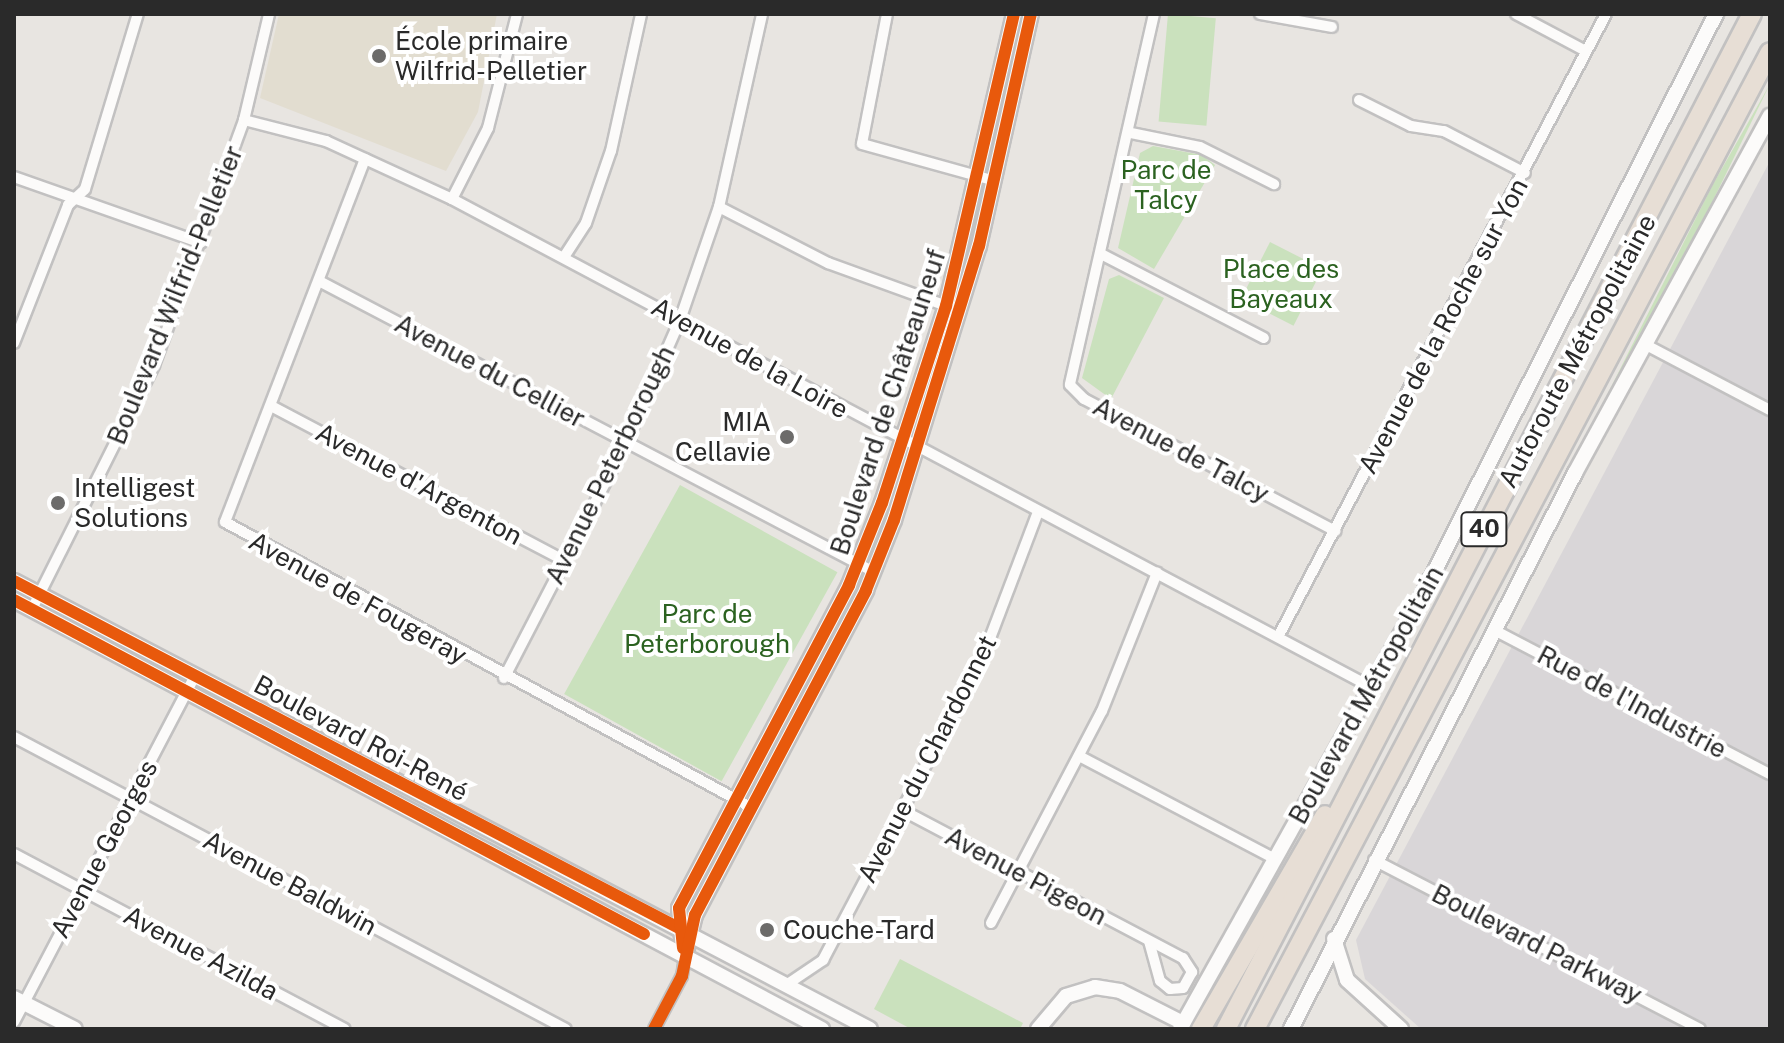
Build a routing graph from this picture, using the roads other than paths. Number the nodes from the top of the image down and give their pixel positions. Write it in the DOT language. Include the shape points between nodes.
graph roads {
  1 [pos="138,14"];
  2 [pos="269,14"];
  3 [pos="517,14"];
  4 [pos="641,14"];
  5 [pos="762,14"];
  6 [pos="887,14"];
  7 [pos="1014,14"];
  8 [pos="1031,14"];
  9 [pos="1154,14"];
  10 [pos="1260,14"];
  11 [pos="1516,14"];
  12 [pos="1606,14"];
  13 [pos="1716,14"];
  14 [pos="1752,14"];
  15 [pos="1332,27"];
  16 [pos="1586,51"];
  17 [pos="1769,52"];
  18 [pos="1359,100"];
  19 [pos="1770,116"];
  20 [pos="244,120"];
  21 [pos="1131,133"];
  22 [pos="365,159"];
  23 [pos="1525,173"];
  24 [pos="14,177"];
  25 [pos="979,178"];
  26 [pos="995,181"];
  27 [pos="1274,184"];
  28 [pos="75,198"];
  29 [pos="452,199"];
  30 [pos="719,207"];
  31 [pos="201,243"];
  32 [pos="1103,255"];
  33 [pos="564,257"];
  34 [pos="319,281"];
  35 [pos="953,308"];
  36 [pos="680,320"];
  37 [pos="1264,338"];
  38 [pos="14,343"];
  39 [pos="1648,346"];
  40 [pos="273,407"];
  41 [pos="1770,410"];
  42 [pos="904,441"];
  43 [pos="626,443"];
  44 [pos="919,448"];
  45 [pos="1038,512"];
  46 [pos="1335,531"];
  47 [pos="565,561"];
  48 [pos="859,565"];
  49 [pos="874,572"];
  50 [pos="1157,573"];
  51 [pos="14,581"];
  52 [pos="39,594"];
  53 [pos="14,600"];
  54 [pos="32,609"];
  55 [pos="1494,630"];
  56 [pos="1278,637"];
  57 [pos="195,676"];
  58 [pos="504,678"];
  59 [pos="1373,688"];
  60 [pos="186,692"];
  61 [pos="14,737"];
  62 [pos="1373,742"];
  63 [pos="1079,756"];
  64 [pos="1770,774"];
  65 [pos="130,799"];
  66 [pos="737,800"];
  67 [pos="752,808"];
  68 [pos="902,810"];
  69 [pos="14,854"];
  70 [pos="1275,859"];
  71 [pos="1374,860"];
  72 [pos="1017,871"];
  73 [pos="83,890"];
  74 [pos="991,923"];
  75 [pos="684,931"];
  76 [pos="1333,939"];
  77 [pos="1149,941"];
  78 [pos="685,956"];
  79 [pos="1287,968"];
  80 [pos="786,985"];
  81 [pos="19,1000"];
  82 [pos="14,1022"];
  83 [pos="1188,1027"];
  84 [pos="75,1029"];
  85 [pos="345,1029"];
  86 [pos="566,1029"];
  87 [pos="654,1029"];
  88 [pos="822,1029"];
  89 [pos="870,1029"];
  90 [pos="1038,1029"];
  91 [pos="1226,1029"];
  92 [pos="1255,1029"];
  93 [pos="1268,1029"];
  94 [pos="1291,1029"];
  95 [pos="1401,1029"];
  96 [pos="1700,1029"];
  1 -- 28 [label="street" via="85,189"];
  2 -- 20 [label="street, Boulevard Wilfrid-Pelletier"];
  3 -- 29 [label="street" via="488,128"];
  4 -- 33 [label="street" via="611,151 586,223"];
  5 -- 30 [label="street, Avenue Peterborough"];
  6 -- 25 [label="street" via="862,144"];
  7 -- 25 [label="street, Boulevard de Châteauneuf"];
  8 -- 26 [label="street, Boulevard de Châteauneuf"];
  9 -- 21 [label="street, Avenue de Talcy"];
  10 -- 15 [label="street"];
  11 -- 16 [label="street"];
  12 -- 16 [label="street, Avenue de la Roche sur Yon"];
  13 -- 59 [label="street, Boulevard Métropolitain"];
  14 -- 62 [label="highway, Autoroute Métropolitaine / 40"];
  16 -- 23 [label="street, Avenue de la Roche sur Yon"];
  17 -- 79 [label="highway, Autoroute Métropolitaine / 40"];
  18 -- 23 [label="street" via="1411,126 1444,131"];
  19 -- 39 [label="street"];
  20 -- 22 [label="street, Avenue de la Loire" via="326,141"];
  20 -- 31 [label="street, Boulevard Wilfrid-Pelletier"];
  21 -- 27 [label="street" via="1200,147"];
  21 -- 32 [label="street, Avenue de Talcy"];
  22 -- 29 [label="street, Avenue de la Loire"];
  22 -- 34 [label="street, Avenue de Fougeray"];
  23 -- 46 [label="street, Avenue de la Roche sur Yon"];
  24 -- 28 [label="street"];
  25 -- 26 [label="street"];
  25 -- 35 [label="street, Boulevard de Châteauneuf"];
  26 -- 35 [label="street, Boulevard de Châteauneuf"];
  28 -- 31 [label="street"];
  28 -- 38 [label="street"];
  29 -- 33 [label="street, Avenue de la Loire"];
  30 -- 35 [label="street" via="828,263"];
  30 -- 36 [label="street, Avenue Peterborough"];
  31 -- 52 [label="street, Boulevard Wilfrid-Pelletier" via="154,365"];
  32 -- 37 [label="street"];
  32 -- 46 [label="street, Avenue de Talcy" via="1069,377 1075,393"];
  33 -- 36 [label="street, Avenue de la Loire"];
  34 -- 40 [label="street, Avenue de Fougeray"];
  34 -- 43 [label="street, Avenue du Cellier"];
  35 -- 42 [label="street, Boulevard de Châteauneuf"];
  35 -- 44 [label="street, Boulevard de Châteauneuf"];
  36 -- 42 [label="street, Avenue de la Loire"];
  36 -- 43 [label="street, Avenue Peterborough"];
  39 -- 41 [label="street"];
  39 -- 55 [label="street"];
  40 -- 47 [label="street, Avenue d'Argenton"];
  40 -- 58 [label="street, Avenue de Fougeray" via="225,522"];
  42 -- 44 [label="street, Avenue de la Loire"];
  42 -- 48 [label="street, Boulevard de Châteauneuf"];
  43 -- 47 [label="street, Avenue Peterborough"];
  43 -- 48 [label="street, Avenue du Cellier"];
  44 -- 45 [label="street, Avenue de la Loire"];
  44 -- 49 [label="street, Boulevard de Châteauneuf"];
  45 -- 50 [label="street, Avenue de la Loire"];
  45 -- 68 [label="street, Avenue du Chardonnet" via="984,654"];
  46 -- 56 [label="street, Avenue de la Roche sur Yon"];
  47 -- 58 [label="street, Avenue Peterborough"];
  48 -- 49 [label="street, Avenue du Cellier"];
  48 -- 66 [label="street, Boulevard de Châteauneuf"];
  49 -- 67 [label="street, Boulevard de Châteauneuf"];
  50 -- 56 [label="street, Avenue de la Loire"];
  50 -- 63 [label="street"];
  51 -- 52 [label="street, Boulevard Roi-René"];
  52 -- 54 [label="street, Boulevard Wilfrid-Pelletier"];
  52 -- 57 [label="street, Boulevard Roi-René"];
  53 -- 54 [label="street, Boulevard Roi-René"];
  54 -- 60 [label="street, Boulevard Roi-René"];
  55 -- 64 [label="street, Rue de l'Industrie"];
  55 -- 71 [label="street"];
  56 -- 59 [label="street, Avenue de la Loire"];
  57 -- 60 [label="street, Avenue Georges"];
  57 -- 75 [label="street, Boulevard Roi-René"];
  58 -- 66 [label="street, Avenue de Fougeray"];
  59 -- 70 [label="street, Boulevard Métropolitain"];
  60 -- 65 [label="street, Avenue Georges"];
  60 -- 78 [label="street, Boulevard Roi-René"];
  61 -- 65 [label="street, Avenue Baldwin"];
  62 -- 83 [label="highway"];
  62 -- 91 [label="highway, Autoroute Métropolitaine / 40"];
  63 -- 70 [label="street"];
  63 -- 72 [label="street"];
  65 -- 73 [label="street, Avenue Georges"];
  65 -- 86 [label="street, Avenue Baldwin"];
  66 -- 67 [label="street, Avenue de Fougeray"];
  66 -- 75 [label="street, Boulevard de Châteauneuf" via="679,908"];
  67 -- 75 [label="street, Boulevard de Châteauneuf"];
  68 -- 72 [label="street, Avenue Pigeon"];
  68 -- 80 [label="street, Avenue du Chardonnet" via="820,965"];
  69 -- 73 [label="street, Avenue Azilda"];
  70 -- 83 [label="street, Boulevard Métropolitain"];
  71 -- 76 [label="street"];
  71 -- 96 [label="street, Boulevard Parkway"];
  72 -- 74 [label="street"];
  72 -- 77 [label="street, Avenue Pigeon"];
  73 -- 81 [label="street, Avenue Georges"];
  73 -- 85 [label="street, Avenue Azilda"];
  75 -- 78 [label="street, Boulevard de Châteauneuf"];
  75 -- 80 [label="street, Boulevard Roi-René"];
  76 -- 94 [label="street"];
  76 -- 95 [label="street" via="1347,980"];
  77 -- 77 [label="street, Avenue Pigeon" via="1160,981 1170,989 1183,988 1192,972 1187,960"];
  78 -- 87 [label="street, Boulevard de Châteauneuf" via="682,976"];
  78 -- 88 [label="street, Boulevard Roi-René"];
  79 -- 92 [label="highway, Autoroute Métropolitaine / 40"];
  79 -- 93 [label="highway"];
  80 -- 89 [label="street, Boulevard Roi-René"];
  81 -- 82 [label="street, Avenue Georges"];
  81 -- 84 [label="street"];
  83 -- 90 [label="street" via="1120,991 1095,987 1066,996"];
}
